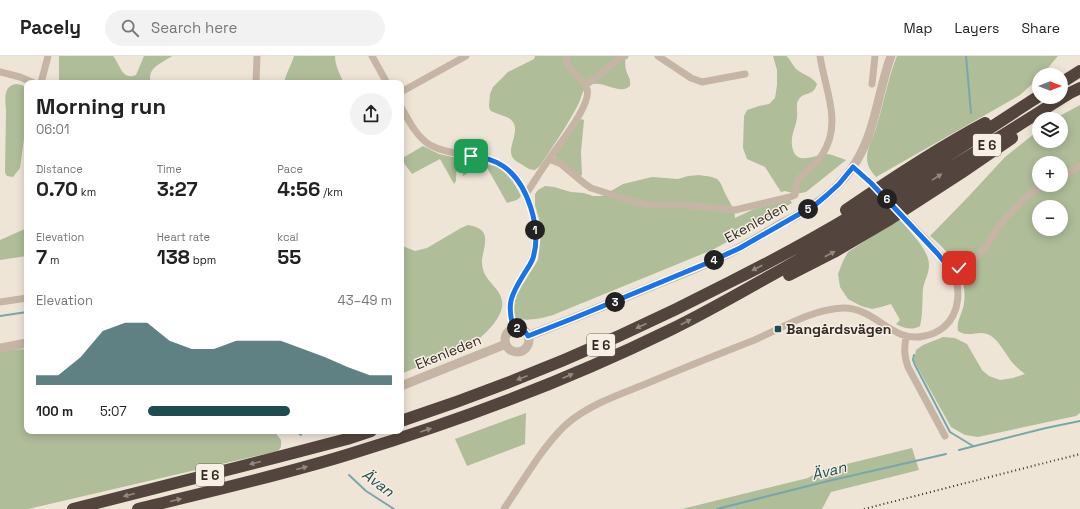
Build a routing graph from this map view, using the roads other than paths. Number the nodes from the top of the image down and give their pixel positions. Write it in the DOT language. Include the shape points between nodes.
graph roads {
  1 [pos="48,56"];
  2 [pos="257,56"];
  3 [pos="372,56"];
  4 [pos="466,56"];
  5 [pos="565,56"];
  6 [pos="625,56"];
  7 [pos="658,56"];
  8 [pos="820,56"];
  9 [pos="875,56"];
  10 [pos="891,56"];
  11 [pos="0,72"];
  12 [pos="1080,72"];
  13 [pos="745,74"];
  14 [pos="1068,79"];
  15 [pos="27,80"];
  16 [pos="42,80"];
  17 [pos="256,80"];
  18 [pos="385,80"];
  19 [pos="872,84"];
  20 [pos="586,85"];
  21 [pos="404,90"];
  22 [pos="1075,90"];
  23 [pos="1032,100"];
  24 [pos="404,112"];
  25 [pos="549,159"];
  26 [pos="1080,166"];
  27 [pos="853,167"];
  28 [pos="1068,174"];
  29 [pos="1032,192"];
  30 [pos="526,194"];
  31 [pos="951,270"];
  32 [pos="24,298"];
  33 [pos="0,302"];
  34 [pos="514,329"];
  35 [pos="528,336"];
  36 [pos="906,337"];
  37 [pos="24,344"];
  38 [pos="506,344"];
  39 [pos="0,348"];
  40 [pos="404,385"];
  41 [pos="404,420"];
  42 [pos="362,434"];
  43 [pos="945,436"];
  44 [pos="73,509"];
  45 [pos="138,509"];
  46 [pos="504,509"];
  1 -- 16 [label="street"];
  2 -- 17 [label="street"];
  3 -- 18 [label="street"];
  4 -- 21 [label="street"];
  5 -- 20 [label="street" via="568,64"];
  6 -- 20 [label="street"];
  7 -- 13 [label="street" via="697,81"];
  8 -- 25 [label="street" via="832,111 829,143 821,158 798,181 795,195 790,197 735,210 638,203 591,188 561,164"];
  9 -- 19 [label="street"];
  10 -- 27 [label="street, Ekenleden" via="882,81 874,120 863,150"];
  11 -- 15 [label="street"];
  12 -- 14 [label="highway"];
  20 -- 25 [label="street" via="588,94 585,104"];
  45 -- 22 [label="highway, E 6, one-way" via="351,454 532,391 614,356 771,284 834,252 967,169"];
  23 -- 41 [label="highway, E 6, one-way" via="853,215 701,297 603,344 521,378"];
  24 -- 30 [label="street" via="415,131 429,144 438,149 478,157 503,166"];
  25 -- 30 [label="street"];
  26 -- 28 [label="street"];
  27 -- 31 [label="street, bridge" via="906,219"];
  27 -- 35 [label="street, Ekenleden" via="815,205 740,248"];
  29 -- 31 [label="street" via="1002,223 977,257 967,265"];
  30 -- 34 [label="street" via="536,240 533,257 511,299"];
  31 -- 36 [label="street" via="958,295 954,314 935,332 918,338"];
  32 -- 33 [label="street"];
  34 -- 35 [label="street" via="524,330"];
  34 -- 38 [label="street" via="506,336"];
  35 -- 38 [label="street" via="529,343 521,351 514,351"];
  36 -- 43 [label="street" via="904,356 908,367"];
  36 -- 46 [label="street" via="856,309 835,309 800,319 608,399 580,414 554,436"];
  37 -- 39 [label="street"];
  38 -- 40 [label="street, Ekenleden"];
  42 -- 44 [label="highway, E 6, one-way"];
}
